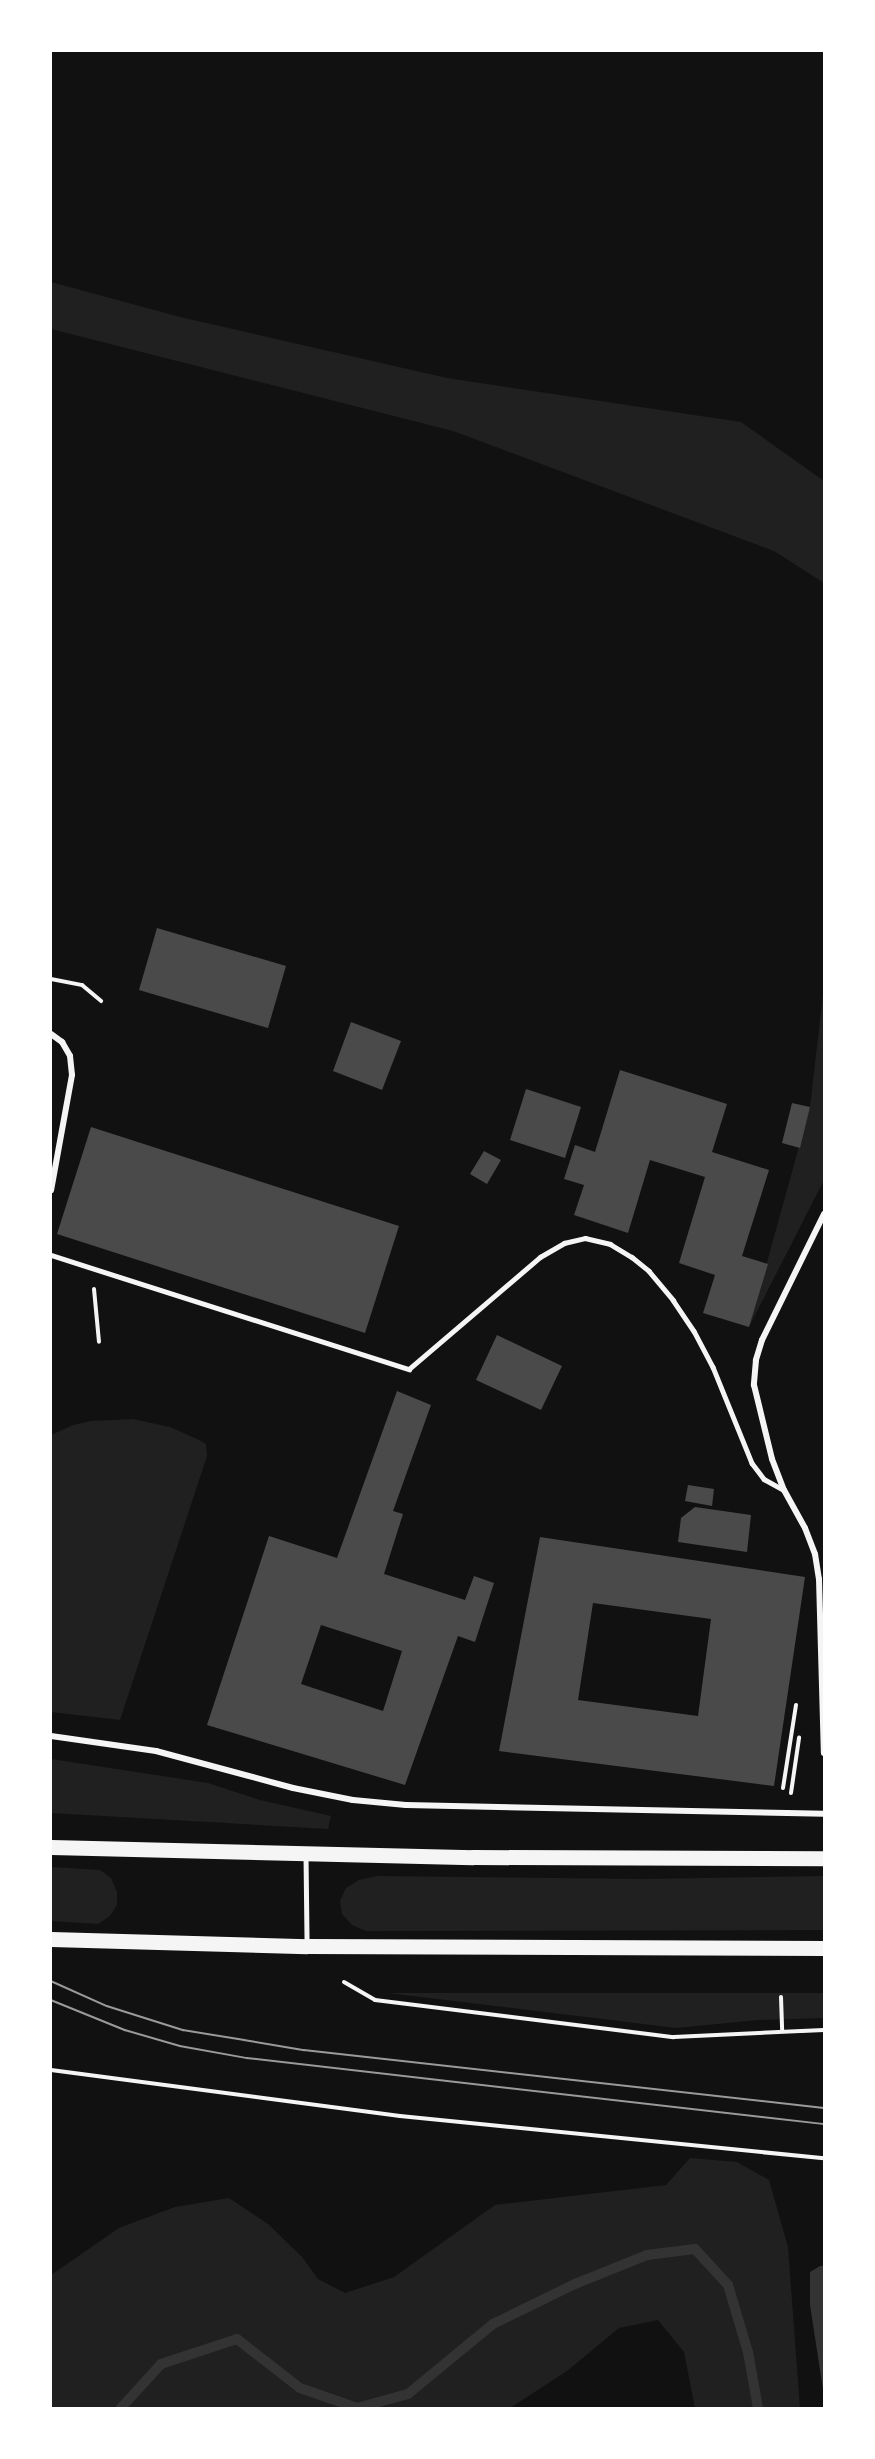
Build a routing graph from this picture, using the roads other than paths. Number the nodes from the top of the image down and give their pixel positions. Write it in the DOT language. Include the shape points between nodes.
graph roads {
  1 [pos="51,1034"];
  2 [pos="52,1175"];
  3 [pos="51,1190"];
  4 [pos="824,1214"];
  5 [pos="51,1255"];
  6 [pos="784,1490"];
  7 [pos="51,1736"];
  8 [pos="824,1753"];
  9 [pos="824,1814"];
  10 [pos="51,1847"];
  11 [pos="306,1853"];
  12 [pos="824,1858"];
  13 [pos="51,1939"];
  14 [pos="307,1946"];
  15 [pos="824,1948"];
  1 -- 2 [label="street" via="62,1042 70,1056 72,1075"];
  2 -- 3 [label="street"];
  4 -- 6 [label="street" via="762,1340 756,1360 754,1385 760,1413"];
  5 -- 6 [label="lane" via="409,1369 540,1257 564,1243 585,1238 610,1244 649,1271 674,1300 713,1367 752,1463 764,1479"];
  6 -- 8 [label="street" via="805,1528 819,1579"];
  7 -- 9 [label="street" via="156,1751 353,1800 406,1805"];
  10 -- 11 [label="main road"];
  11 -- 12 [label="main road" via="602,1859"];
  11 -- 14 [label="lane"];
  13 -- 14 [label="main road"];
  14 -- 15 [label="main road"];
}
